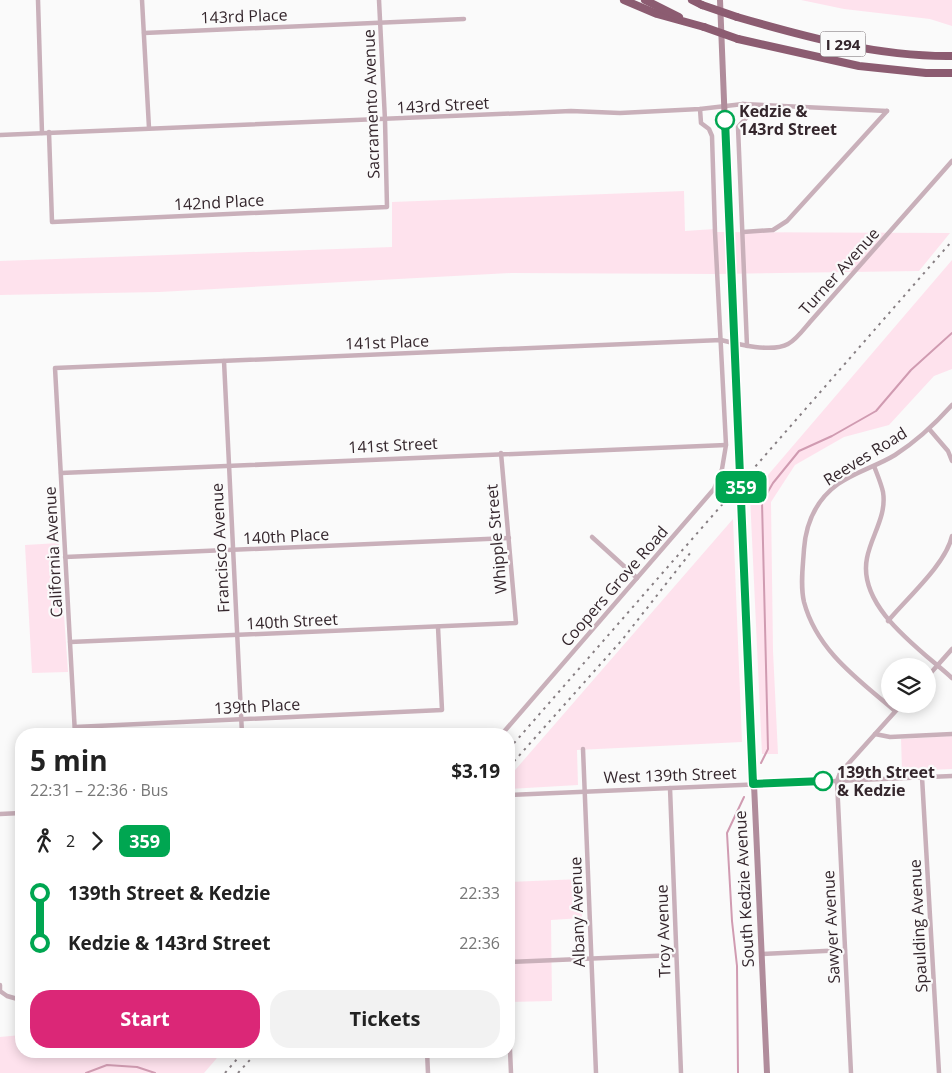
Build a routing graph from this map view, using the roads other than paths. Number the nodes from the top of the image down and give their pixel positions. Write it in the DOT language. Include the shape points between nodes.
graph roads {
  1 [pos="38,0"];
  2 [pos="142,0"];
  3 [pos="379,0"];
  4 [pos="624,0"];
  5 [pos="645,0"];
  6 [pos="692,0"];
  7 [pos="720,0"];
  8 [pos="464,19"];
  9 [pos="381,23"];
  10 [pos="704,27"];
  11 [pos="144,33"];
  12 [pos="952,56"];
  13 [pos="952,72"];
  14 [pos="743,104"];
  15 [pos="725,106"];
  16 [pos="700,110"];
  17 [pos="385,120"];
  18 [pos="149,128"];
  19 [pos="49,132"];
  20 [pos="42,133"];
  21 [pos="0,135"];
  22 [pos="952,161"];
  23 [pos="387,207"];
  24 [pos="743,232"];
  25 [pos="721,340"];
  26 [pos="747,346"];
  27 [pos="224,361"];
  28 [pos="55,368"];
  29 [pos="952,405"];
  30 [pos="930,430"];
  31 [pos="726,444"];
  32 [pos="500,453"];
  33 [pos="952,461"];
  34 [pos="229,465"];
  35 [pos="874,466"];
  36 [pos="61,473"];
  37 [pos="952,536"];
  38 [pos="592,537"];
  39 [pos="508,538"];
  40 [pos="233,551"];
  41 [pos="65,557"];
  42 [pos="637,578"];
  43 [pos="888,621"];
  44 [pos="516,623"];
  45 [pos="438,627"];
  46 [pos="237,636"];
  47 [pos="70,642"];
  48 [pos="952,649"];
  49 [pos="937,665"];
  50 [pos="952,678"];
  51 [pos="881,699"];
  52 [pos="893,713"];
  53 [pos="242,719"];
  54 [pos="75,727"];
  55 [pos="242,728"];
  56 [pos="507,728"];
  57 [pos="875,734"];
  58 [pos="952,734"];
  59 [pos="584,750"];
  60 [pos="952,776"];
  61 [pos="922,777"];
  62 [pos="837,781"];
  63 [pos="753,784"];
  64 [pos="670,788"];
  65 [pos="585,791"];
  66 [pos="515,795"];
  67 [pos="15,813"];
  68 [pos="0,814"];
  69 [pos="845,950"];
  70 [pos="676,954"];
  71 [pos="762,954"];
  72 [pos="592,958"];
  73 [pos="515,962"];
  74 [pos="0,985"];
  75 [pos="15,998"];
  76 [pos="427,1058"];
  77 [pos="510,1058"];
  78 [pos="428,1073"];
  79 [pos="511,1073"];
  80 [pos="596,1073"];
  81 [pos="681,1073"];
  82 [pos="767,1073"];
  83 [pos="850,1073"];
  84 [pos="939,1073"];
  1 -- 20 [label="street"];
  2 -- 11 [label="street"];
  3 -- 9 [label="street, Sacramento Avenue"];
  4 -- 10 [label="highway" via="657,14"];
  5 -- 10 [label="highway, I 294"];
  6 -- 12 [label="highway, I 294, bridge" via="802,36 871,49"];
  7 -- 15 [label="main road, South Kedzie Avenue"];
  8 -- 9 [label="street, 143rd Place"];
  9 -- 11 [label="street, 143rd Place"];
  9 -- 17 [label="street, Sacramento Avenue"];
  10 -- 13 [label="highway, I 294, bridge" via="738,39 859,66 926,73"];
  11 -- 18 [label="street"];
  14 -- 15 [label="street, 143rd Street"];
  14 -- 24 [label="street" via="746,117 738,127"];
  14 -- 24 [label="street, 143rd Street" via="887,110 787,221 773,230"];
  15 -- 16 [label="street, 143rd Street"];
  15 -- 63 [label="main road, South Kedzie Avenue, bridge"];
  16 -- 17 [label="street, 143rd Street" via="571,111"];
  16 -- 25 [label="street, Coopers Grove Road" via="701,123 712,136"];
  17 -- 18 [label="street, 143rd Street"];
  17 -- 23 [label="street, Sacramento Avenue"];
  18 -- 19 [label="street, 143rd Street"];
  19 -- 20 [label="street, 143rd Street"];
  19 -- 23 [label="street, 142nd Place" via="52,222"];
  20 -- 21 [label="street, 143rd Street"];
  22 -- 26 [label="street, Turner Avenue" via="787,345 768,348"];
  24 -- 26 [label="street"];
  25 -- 26 [label="street, Turner Avenue"];
  25 -- 27 [label="street, 141st Place"];
  25 -- 31 [label="street, Coopers Grove Road"];
  27 -- 28 [label="street, 141st Place"];
  27 -- 34 [label="street, Francisco Avenue"];
  28 -- 36 [label="street, California Avenue"];
  29 -- 30 [label="street, Reeves Road"];
  30 -- 33 [label="street" via="948,450"];
  30 -- 35 [label="street, Reeves Road"];
  31 -- 32 [label="street, 141st Street"];
  31 -- 42 [label="street, Coopers Grove Road" via="722,469 714,489"];
  32 -- 34 [label="street, 141st Street"];
  32 -- 39 [label="street, Whipple Street"];
  34 -- 36 [label="street, 141st Street"];
  34 -- 40 [label="street, Francisco Avenue"];
  35 -- 43 [label="street" via="884,504 867,558 866,577 874,600"];
  35 -- 51 [label="street, Reeves Road" via="838,484 823,497 812,514 805,535 802,573 804,601 826,648"];
  36 -- 41 [label="street, California Avenue"];
  37 -- 43 [label="street" via="943,558"];
  38 -- 42 [label="street"];
  39 -- 40 [label="street, 140th Place"];
  39 -- 44 [label="street, Whipple Street"];
  40 -- 41 [label="street, 140th Place"];
  40 -- 46 [label="street, Francisco Avenue"];
  41 -- 47 [label="street, California Avenue"];
  42 -- 56 [label="street, Coopers Grove Road"];
  43 -- 49 [label="street"];
  44 -- 45 [label="street, 140th Street"];
  45 -- 46 [label="street, 140th Street"];
  45 -- 53 [label="street, 139th Place" via="442,710"];
  46 -- 47 [label="street, 140th Street"];
  46 -- 53 [label="street, Francisco Avenue"];
  47 -- 54 [label="street, California Avenue"];
  48 -- 49 [label="street"];
  49 -- 50 [label="street"];
  52 -- 57 [label="street"];
  53 -- 54 [label="street, 139th Place"];
  53 -- 55 [label="street, Francisco Avenue"];
  57 -- 58 [label="street" via="890,737"];
  57 -- 62 [label="street" via="840,773"];
  59 -- 65 [label="street, Albany Avenue"];
  60 -- 61 [label="street, West 139th Street"];
  61 -- 62 [label="street, West 139th Street"];
  61 -- 84 [label="street, Spaulding Avenue"];
  62 -- 63 [label="street, West 139th Street"];
  62 -- 69 [label="street, Sawyer Avenue"];
  63 -- 64 [label="street, West 139th Street"];
  63 -- 71 [label="main road, South Kedzie Avenue"];
  64 -- 65 [label="street, West 139th Street"];
  64 -- 70 [label="street, Troy Avenue"];
  65 -- 66 [label="street, West 139th Street"];
  65 -- 72 [label="street, Albany Avenue"];
  67 -- 68 [label="street"];
  69 -- 71 [label="street"];
  69 -- 83 [label="street, Sawyer Avenue"];
  70 -- 72 [label="street"];
  70 -- 81 [label="street, Troy Avenue"];
  71 -- 82 [label="main road, South Kedzie Avenue"];
  72 -- 73 [label="street"];
  72 -- 80 [label="street, Albany Avenue"];
  74 -- 75 [label="street" via="0,991"];
  76 -- 78 [label="street"];
  77 -- 79 [label="street"];
}
